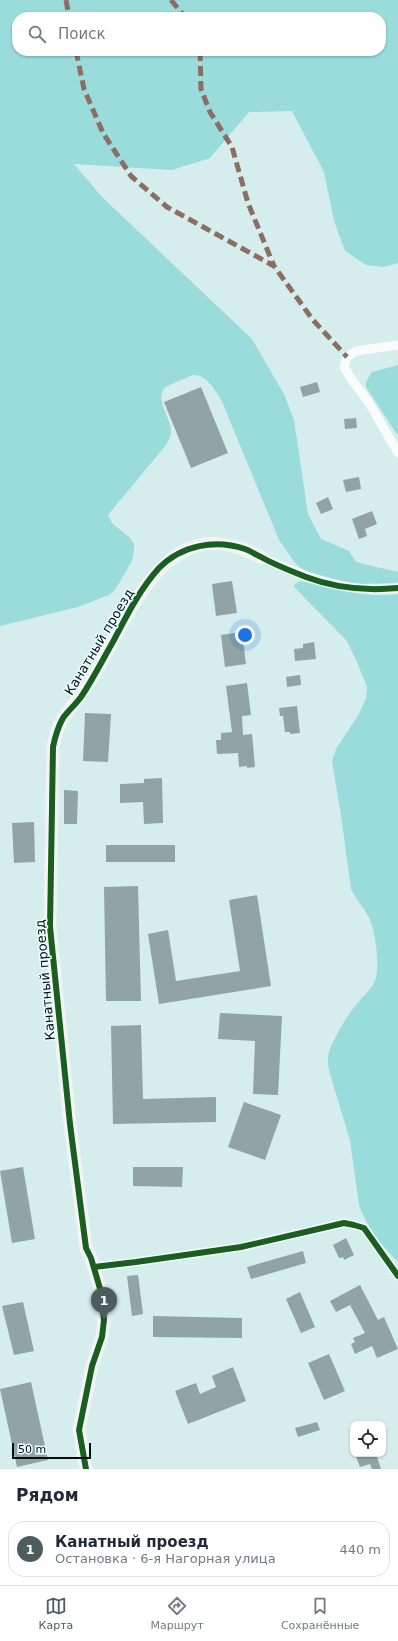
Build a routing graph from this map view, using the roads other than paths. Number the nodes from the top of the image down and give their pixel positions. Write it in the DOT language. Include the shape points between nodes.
graph roads {
  1 [pos="398,345"];
  2 [pos="398,453"];
  3 [pos="262,558"];
  4 [pos="398,588"];
  5 [pos="94,1267"];
  6 [pos="398,1276"];
  7 [pos="86,1469"];
  1 -- 2 [label="street" via="356,351 347,357 344,367 369,403"];
  3 -- 4 [label="street, Канатный проезд" via="306,577 336,586"];
  3 -- 5 [label="street, Канатный проезд" via="247,549 210,543 174,556 159,568 129,611 80,697 63,719 53,746 50,927 70,1124 86,1248"];
  5 -- 6 [label="street" via="241,1247 354,1224 364,1228"];
  5 -- 7 [label="street, Канатный проезд" via="101,1292 104,1320 79,1430"];
}
